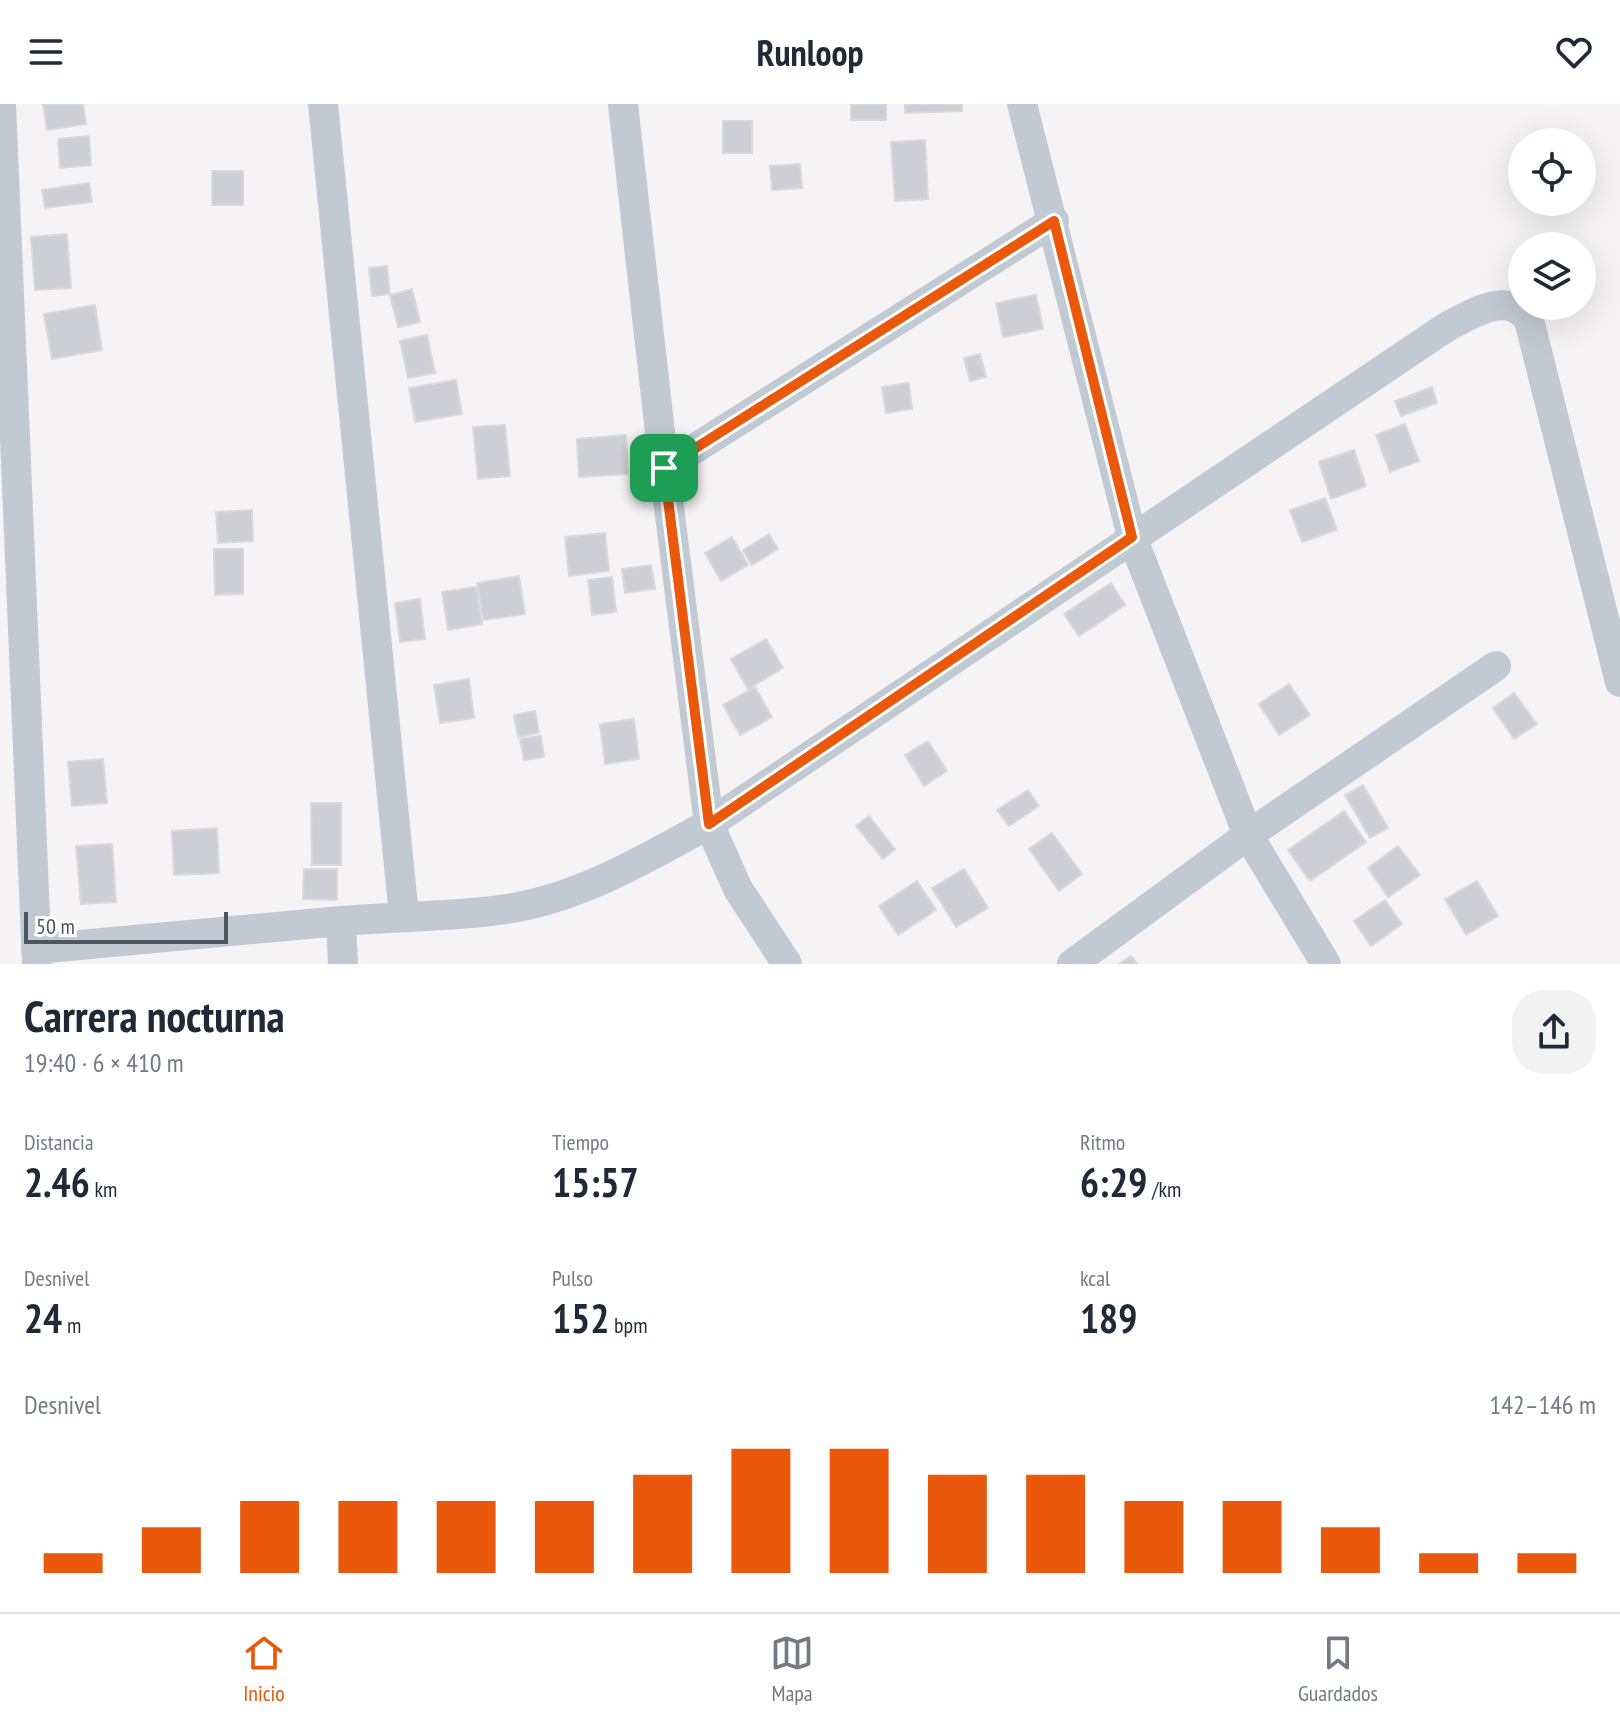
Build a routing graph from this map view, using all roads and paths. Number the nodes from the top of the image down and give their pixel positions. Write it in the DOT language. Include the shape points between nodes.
graph roads {
  1 [pos="1,104"];
  2 [pos="323,104"];
  3 [pos="623,104"];
  4 [pos="1022,104"];
  5 [pos="1054,221"];
  6 [pos="664,468"];
  7 [pos="1132,537"];
  8 [pos="1496,666"];
  9 [pos="1620,682"];
  10 [pos="709,824"];
  11 [pos="1248,835"];
  12 [pos="404,916"];
  13 [pos="341,921"];
  14 [pos="37,956"];
  15 [pos="343,964"];
  16 [pos="787,964"];
  17 [pos="1072,964"];
  18 [pos="1326,964"];
  1 -- 14 [label="street"];
  2 -- 12 [label="street"];
  3 -- 6 [label="street"];
  4 -- 5 [label="street"];
  5 -- 6 [label="street"];
  5 -- 7 [label="street"];
  6 -- 10 [label="street"];
  7 -- 9 [label="street" via="1448,326 1492,305 1511,305 1529,320"];
  7 -- 10 [label="street"];
  7 -- 11 [label="street"];
  8 -- 11 [label="street"];
  10 -- 12 [label="street" via="619,873 569,893 518,907"];
  10 -- 16 [label="street" via="738,889"];
  11 -- 17 [label="street"];
  11 -- 18 [label="street"];
  12 -- 13 [label="street"];
  13 -- 14 [label="street"];
  13 -- 15 [label="street"];
}
